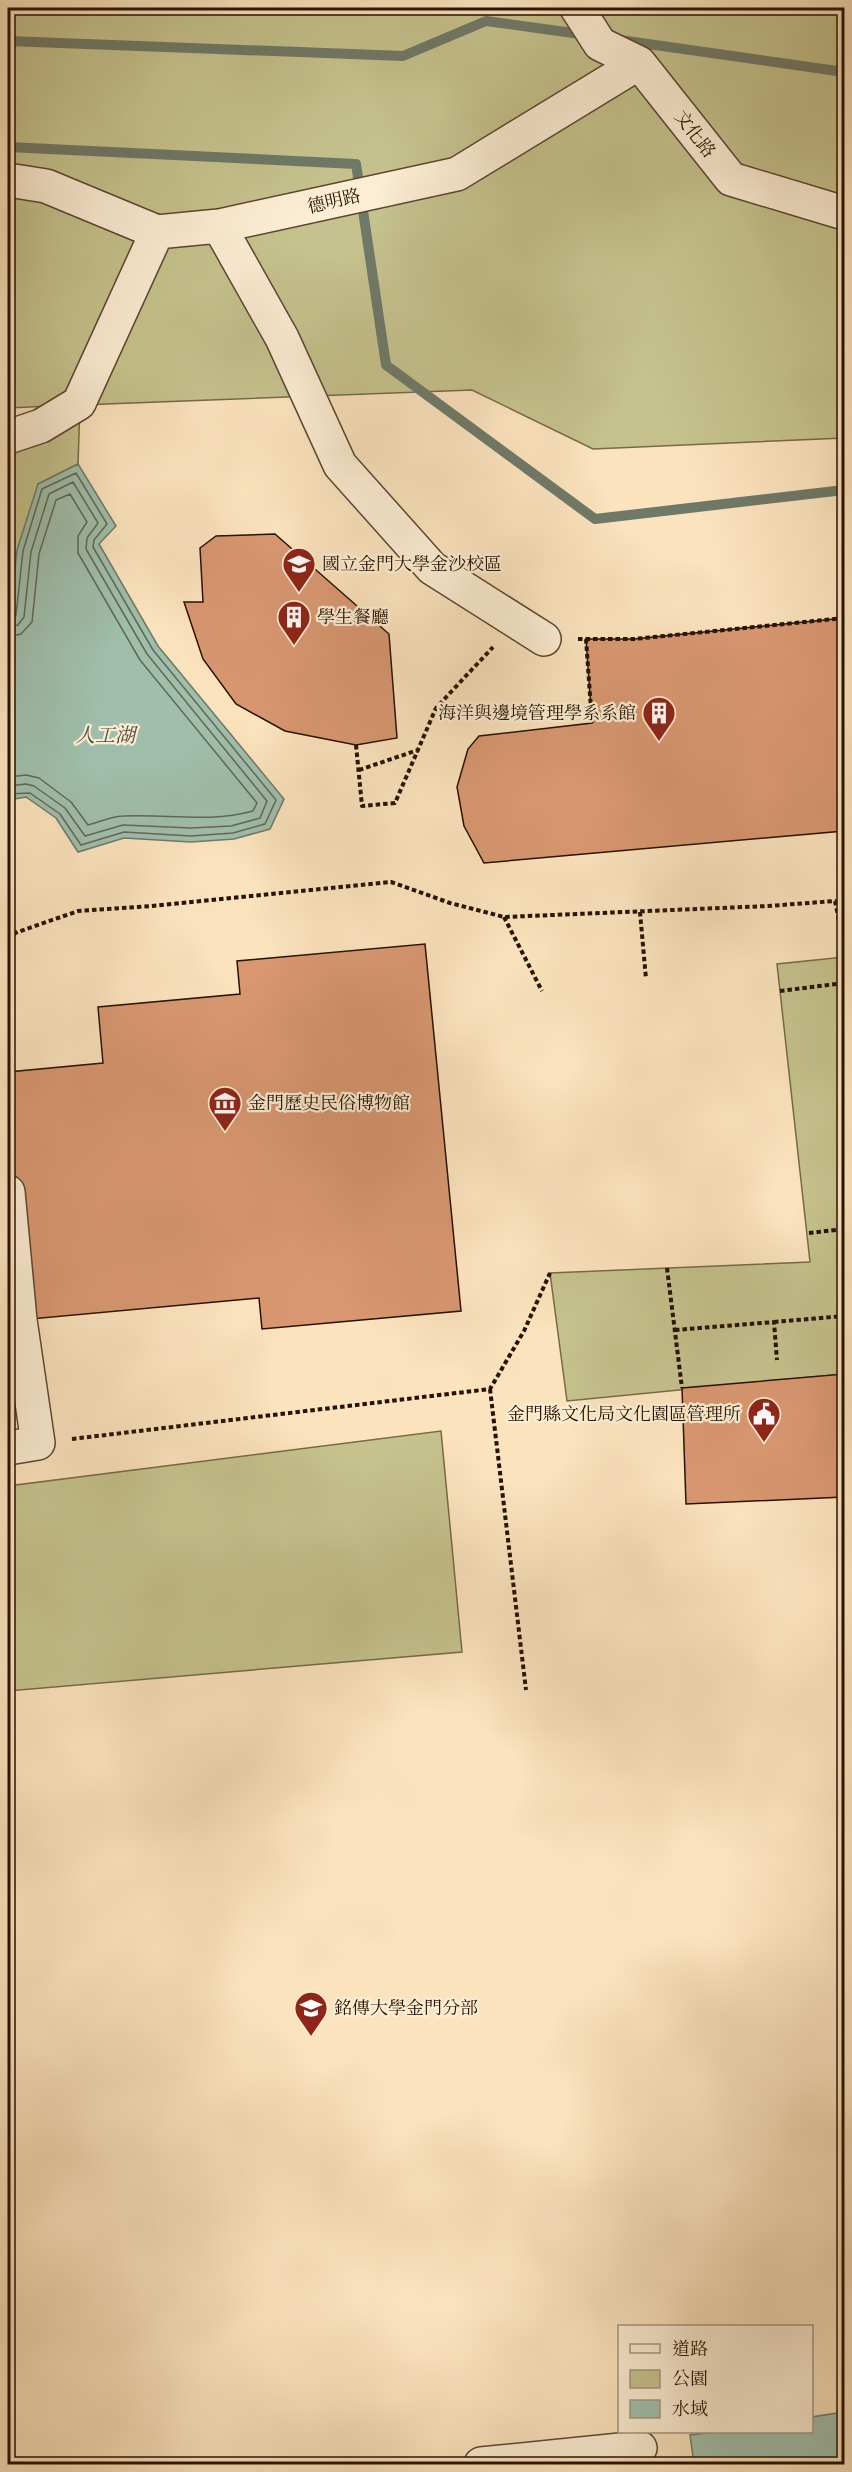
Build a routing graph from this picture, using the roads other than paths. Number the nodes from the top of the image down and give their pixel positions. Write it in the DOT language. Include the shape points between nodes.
graph roads {
  1 [pos="577,8"];
  2 [pos="639,63"];
  3 [pos="8,180"];
  4 [pos="844,213"];
  5 [pos="219,226"];
  6 [pos="157,232"];
  7 [pos="8,437"];
  8 [pos="544,639"];
  9 [pos="8,1192"];
  10 [pos="23,1446"];
  11 [pos="640,2448"];
  12 [pos="481,2464"];
  1 -- 2 [label="street, 文化路" via="600,44"];
  2 -- 4 [label="street, 文化路" via="730,179"];
  2 -- 5 [label="street, 德明路" via="457,174"];
  3 -- 6 [label="street, 德明路" via="46,186"];
  5 -- 6 [label="street, 德明路"];
  5 -- 8 [label="street" via="282,338 340,465 432,568"];
  6 -- 7 [label="street" via="79,403 41,426"];
  9 -- 10 [label="street" via="20,1320"];
  11 -- 12 [label="street"];
}
